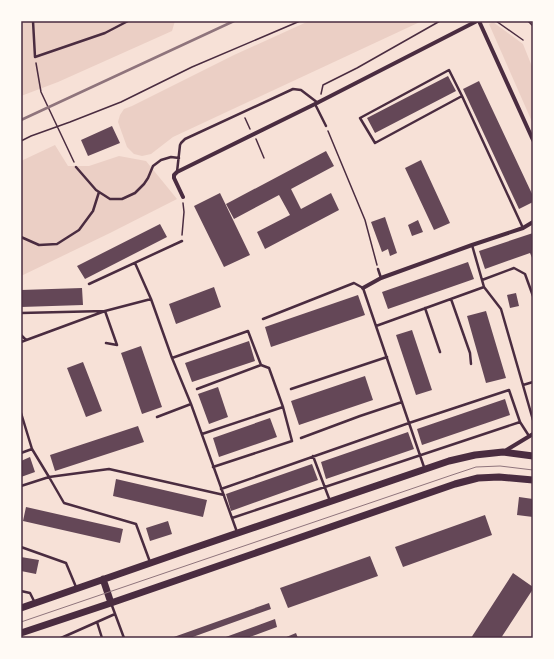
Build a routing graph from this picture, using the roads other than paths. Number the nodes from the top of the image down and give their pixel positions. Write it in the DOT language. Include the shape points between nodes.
graph roads {
  1 [pos="33,21"];
  2 [pos="128,21"];
  3 [pos="478,21"];
  4 [pos="462,96"];
  5 [pos="317,103"];
  6 [pos="326,126"];
  7 [pos="533,140"];
  8 [pos="179,158"];
  9 [pos="76,167"];
  10 [pos="177,172"];
  11 [pos="99,192"];
  12 [pos="183,198"];
  13 [pos="533,222"];
  14 [pos="523,228"];
  15 [pos="21,237"];
  16 [pos="182,241"];
  17 [pos="472,245"];
  18 [pos="135,263"];
  19 [pos="378,269"];
  20 [pos="381,278"];
  21 [pos="482,280"];
  22 [pos="89,284"];
  23 [pos="484,287"];
  24 [pos="364,288"];
  25 [pos="533,296"];
  26 [pos="150,299"];
  27 [pos="451,299"];
  28 [pos="425,308"];
  29 [pos="105,311"];
  30 [pos="21,313"];
  31 [pos="263,319"];
  32 [pos="376,326"];
  33 [pos="21,335"];
  34 [pos="26,340"];
  35 [pos="21,342"];
  36 [pos="106,343"];
  37 [pos="440,352"];
  38 [pos="387,357"];
  39 [pos="172,358"];
  40 [pos="471,364"];
  41 [pos="261,365"];
  42 [pos="533,382"];
  43 [pos="523,384"];
  44 [pos="196,389"];
  45 [pos="290,389"];
  46 [pos="402,402"];
  47 [pos="191,404"];
  48 [pos="283,406"];
  49 [pos="21,412"];
  50 [pos="157,417"];
  51 [pos="533,420"];
  52 [pos="23,422"];
  53 [pos="520,422"];
  54 [pos="409,423"];
  55 [pos="202,434"];
  56 [pos="531,435"];
  57 [pos="301,438"];
  58 [pos="32,449"];
  59 [pos="21,452"];
  60 [pos="503,452"];
  61 [pos="420,455"];
  62 [pos="313,456"];
  63 [pos="533,456"];
  64 [pos="213,467"];
  65 [pos="425,470"];
  66 [pos="49,476"];
  67 [pos="533,480"];
  68 [pos="21,486"];
  69 [pos="325,487"];
  70 [pos="221,489"];
  71 [pos="224,496"];
  72 [pos="331,502"];
  73 [pos="232,518"];
  74 [pos="237,533"];
  75 [pos="21,547"];
  76 [pos="151,563"];
  77 [pos="103,579"];
  78 [pos="76,588"];
  79 [pos="21,591"];
  80 [pos="35,603"];
  81 [pos="111,603"];
  82 [pos="21,608"];
  83 [pos="115,614"];
  84 [pos="97,622"];
  85 [pos="21,633"];
  86 [pos="61,638"];
  87 [pos="102,638"];
  88 [pos="124,638"];
  1 -- 2 [label="lane" via="35,56 105,33"];
  3 -- 5 [label="street"];
  3 -- 7 [label="street"];
  4 -- 4 [label="lane" via="375,143 360,118 449,70"];
  4 -- 14 [label="lane"];
  5 -- 6 [label="lane"];
  5 -- 8 [label="lane" via="300,90 293,90 185,139 181,143"];
  5 -- 10 [label="street"];
  8 -- 10 [label="lane"];
  8 -- 11 [label="lane" via="161,160 153,166 144,184 135,193 122,199 110,199"];
  9 -- 11 [label="lane"];
  10 -- 12 [label="street" via="174,180"];
  11 -- 15 [label="lane" via="93,211 79,230 57,244 39,245"];
  13 -- 14 [label="street"];
  14 -- 17 [label="street"];
  16 -- 18 [label="lane"];
  17 -- 20 [label="street"];
  17 -- 21 [label="lane"];
  18 -- 22 [label="lane"];
  18 -- 26 [label="lane"];
  19 -- 20 [label="lane"];
  20 -- 24 [label="street"];
  21 -- 23 [label="lane"];
  21 -- 25 [label="lane" via="514,268 525,274"];
  23 -- 27 [label="lane"];
  23 -- 43 [label="lane" via="501,309"];
  24 -- 31 [label="lane" via="354,283"];
  24 -- 32 [label="lane"];
  26 -- 29 [label="lane"];
  26 -- 39 [label="lane"];
  27 -- 28 [label="lane"];
  27 -- 40 [label="lane" via="470,353"];
  28 -- 32 [label="lane"];
  28 -- 37 [label="lane"];
  29 -- 30 [label="lane"];
  29 -- 34 [label="lane"];
  29 -- 36 [label="lane" via="117,345"];
  32 -- 38 [label="lane"];
  33 -- 34 [label="lane"];
  34 -- 35 [label="lane"];
  38 -- 45 [label="lane"];
  38 -- 46 [label="lane"];
  39 -- 41 [label="lane" via="248,331"];
  39 -- 47 [label="lane"];
  41 -- 44 [label="lane"];
  41 -- 48 [label="lane" via="269,368"];
  42 -- 43 [label="lane"];
  43 -- 51 [label="lane"];
  46 -- 54 [label="lane"];
  46 -- 57 [label="lane"];
  47 -- 50 [label="lane"];
  47 -- 55 [label="lane"];
  48 -- 55 [label="lane"];
  48 -- 64 [label="lane" via="292,441"];
  49 -- 52 [label="lane"];
  52 -- 58 [label="lane"];
  53 -- 54 [label="lane" via="508,390"];
  53 -- 56 [label="lane"];
  53 -- 61 [label="lane"];
  54 -- 61 [label="lane"];
  54 -- 62 [label="lane"];
  55 -- 64 [label="lane"];
  56 -- 60 [label="street"];
  58 -- 59 [label="lane"];
  58 -- 66 [label="lane"];
  60 -- 63 [label="main road"];
  60 -- 65 [label="main road" via="475,455"];
  61 -- 65 [label="lane"];
  61 -- 69 [label="lane"];
  62 -- 69 [label="lane"];
  62 -- 70 [label="lane"];
  64 -- 70 [label="lane"];
  65 -- 72 [label="main road"];
  66 -- 68 [label="lane"];
  66 -- 71 [label="lane" via="109,469"];
  66 -- 76 [label="lane" via="64,504 136,524"];
  67 -- 81 [label="main road" via="478,478 454,484"];
  69 -- 72 [label="lane"];
  69 -- 73 [label="lane"];
  70 -- 71 [label="lane"];
  71 -- 73 [label="lane"];
  72 -- 74 [label="main road"];
  73 -- 74 [label="lane"];
  74 -- 76 [label="main road"];
  75 -- 78 [label="lane" via="66,563"];
  76 -- 77 [label="main road"];
  77 -- 78 [label="main road"];
  77 -- 81 [label="main road"];
  78 -- 80 [label="main road"];
  79 -- 80 [label="lane" via="30,594"];
  80 -- 82 [label="main road"];
  81 -- 83 [label="lane"];
  81 -- 85 [label="main road"];
  83 -- 84 [label="lane"];
  83 -- 88 [label="lane"];
  84 -- 86 [label="lane"];
  84 -- 87 [label="lane"];
}
